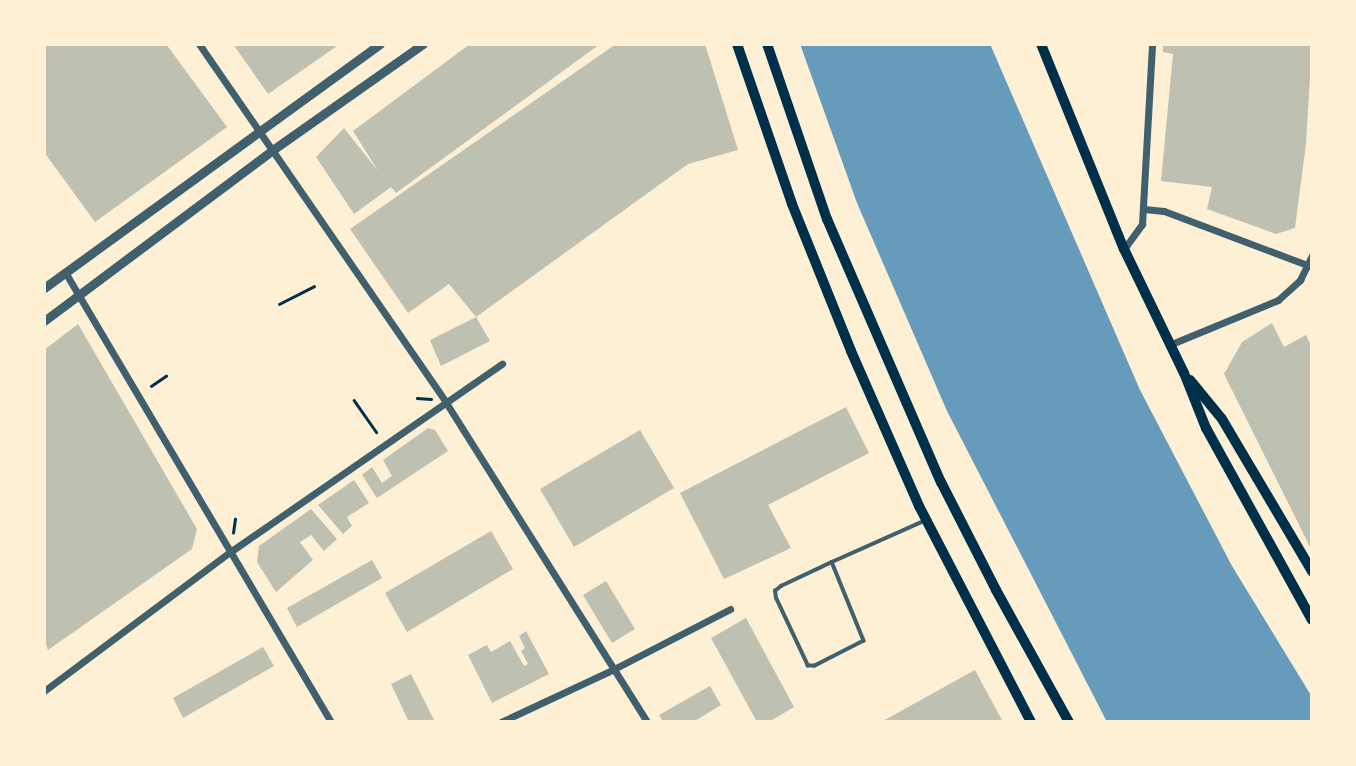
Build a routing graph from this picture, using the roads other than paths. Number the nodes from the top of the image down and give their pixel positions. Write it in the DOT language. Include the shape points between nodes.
graph roads {
  1 [pos="199,44"];
  2 [pos="380,44"];
  3 [pos="423,44"];
  4 [pos="737,44"];
  5 [pos="766,44"];
  6 [pos="1041,44"];
  7 [pos="1153,44"];
  8 [pos="259,130"];
  9 [pos="274,149"];
  10 [pos="1144,209"];
  11 [pos="1124,249"];
  12 [pos="1312,255"];
  13 [pos="1310,266"];
  14 [pos="65,272"];
  15 [pos="44,288"];
  16 [pos="80,294"];
  17 [pos="44,321"];
  18 [pos="1169,345"];
  19 [pos="502,364"];
  20 [pos="1184,373"];
  21 [pos="445,401"];
  22 [pos="926,520"];
  23 [pos="230,552"];
  24 [pos="832,562"];
  25 [pos="1312,571"];
  26 [pos="730,609"];
  27 [pos="1312,620"];
  28 [pos="612,670"];
  29 [pos="44,691"];
  30 [pos="331,722"];
  31 [pos="501,722"];
  32 [pos="647,722"];
  33 [pos="1031,722"];
  34 [pos="1069,722"];
  1 -- 8 [label="street"];
  2 -- 8 [label="street"];
  3 -- 9 [label="street"];
  4 -- 22 [label="main road" via="792,204"];
  5 -- 34 [label="main road" via="827,219 941,482"];
  6 -- 11 [label="main road"];
  7 -- 10 [label="street"];
  8 -- 9 [label="street"];
  8 -- 14 [label="street"];
  9 -- 16 [label="street"];
  9 -- 21 [label="street"];
  10 -- 11 [label="street" via="1142,224"];
  10 -- 13 [label="street" via="1164,211"];
  11 -- 18 [label="main road"];
  12 -- 13 [label="street"];
  13 -- 18 [label="street" via="1278,300"];
  14 -- 15 [label="street"];
  14 -- 16 [label="street"];
  16 -- 17 [label="street"];
  16 -- 23 [label="street"];
  18 -- 20 [label="main road"];
  19 -- 21 [label="street"];
  20 -- 25 [label="main road" via="1222,419"];
  20 -- 27 [label="main road" via="1206,428"];
  21 -- 23 [label="street"];
  21 -- 28 [label="street"];
  22 -- 24 [label="lane"];
  22 -- 33 [label="main road"];
  23 -- 29 [label="street"];
  23 -- 30 [label="street"];
  24 -- 24 [label="lane" via="775,591 808,666 864,641"];
  26 -- 28 [label="street"];
  28 -- 31 [label="street"];
  28 -- 32 [label="street"];
}
